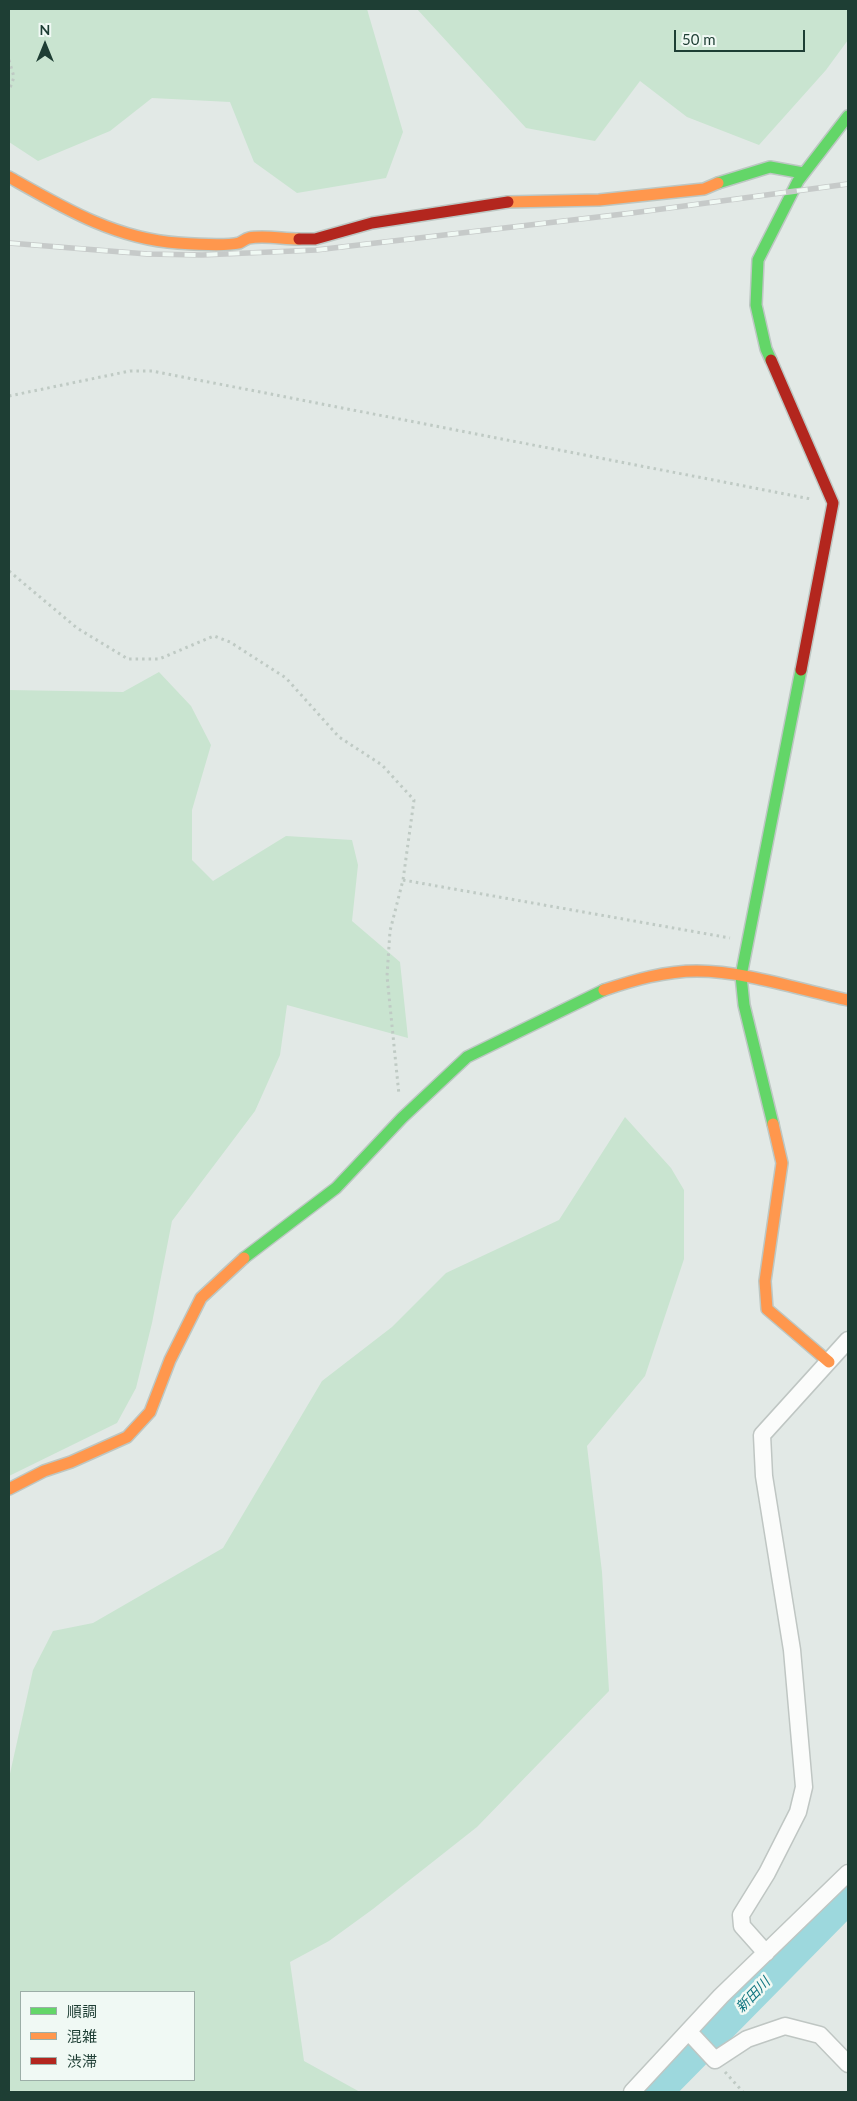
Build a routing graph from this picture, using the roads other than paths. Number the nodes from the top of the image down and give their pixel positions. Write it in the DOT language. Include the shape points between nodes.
graph roads {
  1 [pos="848,116"];
  2 [pos="803,173"];
  3 [pos="9,177"];
  4 [pos="741,976"];
  5 [pos="848,1000"];
  6 [pos="848,1340"];
  7 [pos="829,1362"];
  8 [pos="9,1489"];
  9 [pos="848,1873"];
  10 [pos="766,1953"];
  11 [pos="689,2032"];
  12 [pos="848,2064"];
  13 [pos="632,2092"];
  1 -- 2 [label="street"];
  2 -- 3 [label="street" via="770,167 727,179 704,190 599,200 509,202 372,223 315,239 248,238 238,243 158,241 120,232 78,215"];
  2 -- 4 [label="street" via="758,260 756,304 766,349 833,504"];
  4 -- 5 [label="street"];
  4 -- 7 [label="street" via="744,1005 782,1163 765,1281 768,1309"];
  4 -- 8 [label="street" via="697,971 644,977 594,993 467,1057 402,1118 336,1188 237,1263 200,1298 170,1360 150,1412 127,1437"];
  6 -- 7 [label="street"];
  7 -- 10 [label="street" via="762,1435 764,1476 792,1650 804,1787 798,1812 741,1915 742,1926"];
  9 -- 10 [label="street"];
  10 -- 11 [label="street"];
  11 -- 12 [label="street" via="715,2060 747,2039 785,2026 820,2035"];
  11 -- 13 [label="street"];
}
